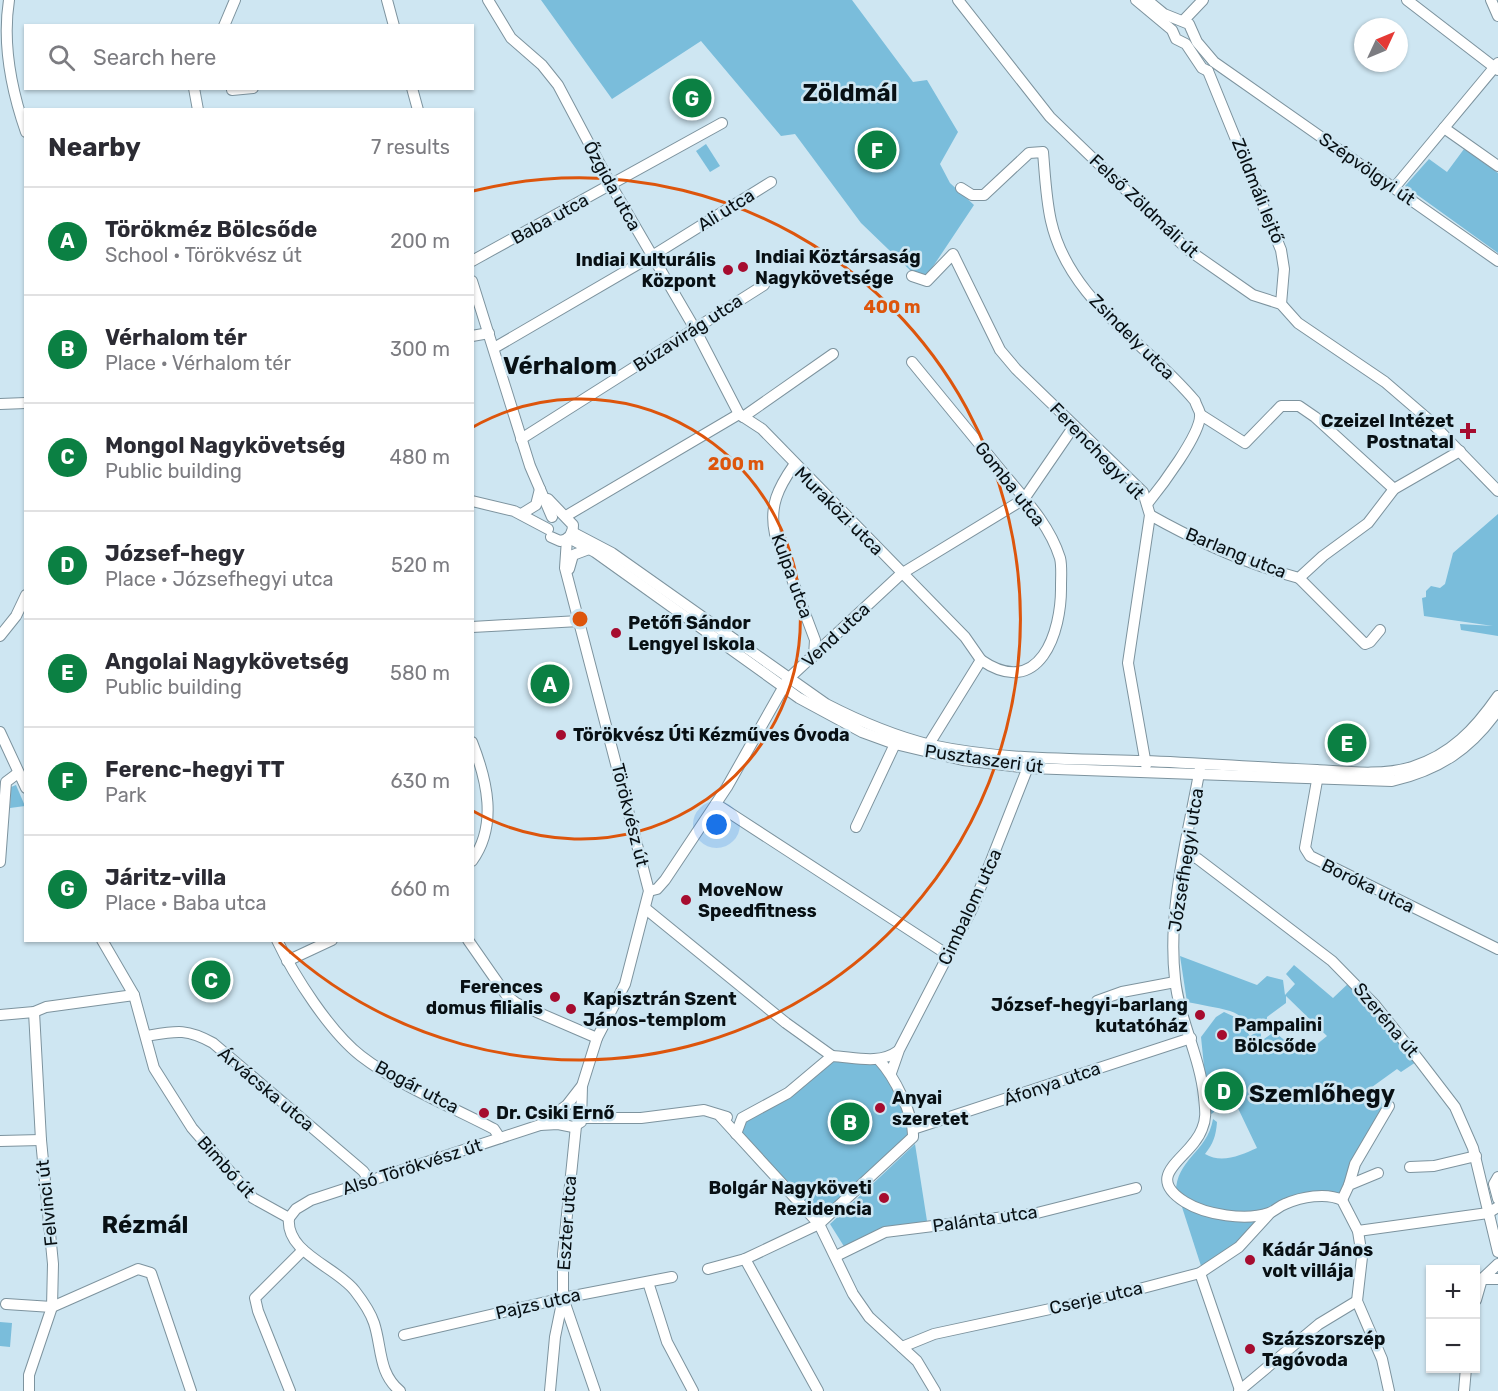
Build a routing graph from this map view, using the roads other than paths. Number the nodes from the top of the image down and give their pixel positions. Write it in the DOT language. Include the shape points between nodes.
graph roads {
  1 [pos="9,0"];
  2 [pos="235,0"];
  3 [pos="387,0"];
  4 [pos="488,0"];
  5 [pos="958,0"];
  6 [pos="1136,0"];
  7 [pos="1147,0"];
  8 [pos="1203,0"];
  9 [pos="1407,0"];
  10 [pos="1491,0"];
  11 [pos="1498,16"];
  12 [pos="225,24"];
  13 [pos="393,24"];
  14 [pos="1181,25"];
  15 [pos="1211,67"];
  16 [pos="1497,67"];
  17 [pos="194,90"];
  18 [pos="413,90"];
  19 [pos="198,108"];
  20 [pos="417,108"];
  21 [pos="722,123"];
  22 [pos="24,125"];
  23 [pos="1444,128"];
  24 [pos="1498,166"];
  25 [pos="771,182"];
  26 [pos="611,185"];
  27 [pos="961,188"];
  28 [pos="1394,188"];
  29 [pos="652,256"];
  30 [pos="474,260"];
  31 [pos="1498,261"];
  32 [pos="912,276"];
  33 [pos="764,285"];
  34 [pos="474,287"];
  35 [pos="1281,304"];
  36 [pos="695,329"];
  37 [pos="489,333"];
  38 [pos="474,336"];
  39 [pos="494,348"];
  40 [pos="833,354"];
  41 [pos="912,362"];
  42 [pos="24,403"];
  43 [pos="0,404"];
  44 [pos="1201,415"];
  45 [pos="741,416"];
  46 [pos="1074,426"];
  47 [pos="521,439"];
  48 [pos="1460,451"];
  49 [pos="794,465"];
  50 [pos="539,486"];
  51 [pos="1394,489"];
  52 [pos="1498,491"];
  53 [pos="1024,499"];
  54 [pos="474,501"];
  55 [pos="1149,509"];
  56 [pos="519,512"];
  57 [pos="555,522"];
  58 [pos="569,536"];
  59 [pos="589,549"];
  60 [pos="567,573"];
  61 [pos="901,574"];
  62 [pos="1299,578"];
  63 [pos="24,599"];
  64 [pos="579,621"];
  65 [pos="474,627"];
  66 [pos="1380,630"];
  67 [pos="0,636"];
  68 [pos="814,656"];
  69 [pos="981,660"];
  70 [pos="785,683"];
  71 [pos="1498,696"];
  72 [pos="1498,710"];
  73 [pos="1484,723"];
  74 [pos="0,732"];
  75 [pos="895,744"];
  76 [pos="930,744"];
  77 [pos="474,747"];
  78 [pos="4,751"];
  79 [pos="1030,763"];
  80 [pos="1146,766"];
  81 [pos="1200,770"];
  82 [pos="18,772"];
  83 [pos="1318,775"];
  84 [pos="24,784"];
  85 [pos="716,804"];
  86 [pos="856,828"];
  87 [pos="1185,853"];
  88 [pos="474,858"];
  89 [pos="0,862"];
  90 [pos="649,891"];
  91 [pos="646,909"];
  92 [pos="103,942"];
  93 [pos="278,942"];
  94 [pos="328,942"];
  95 [pos="469,942"];
  96 [pos="1498,949"];
  97 [pos="948,955"];
  98 [pos="287,961"];
  99 [pos="1175,982"];
  100 [pos="134,995"];
  101 [pos="1097,1001"];
  102 [pos="34,1012"];
  103 [pos="0,1015"];
  104 [pos="146,1036"];
  105 [pos="597,1038"];
  106 [pos="1191,1038"];
  107 [pos="898,1051"];
  108 [pos="832,1056"];
  109 [pos="879,1060"];
  110 [pos="891,1073"];
  111 [pos="582,1086"];
  112 [pos="1389,1106"];
  113 [pos="565,1107"];
  114 [pos="720,1116"];
  115 [pos="579,1118"];
  116 [pos="742,1118"];
  117 [pos="564,1124"];
  118 [pos="540,1125"];
  119 [pos="913,1129"];
  120 [pos="736,1134"];
  121 [pos="500,1138"];
  122 [pos="40,1140"];
  123 [pos="0,1141"];
  124 [pos="1476,1156"];
  125 [pos="1410,1167"];
  126 [pos="1378,1173"];
  127 [pos="1498,1177"];
  128 [pos="371,1182"];
  129 [pos="1349,1185"];
  130 [pos="1136,1188"];
  131 [pos="1498,1199"];
  132 [pos="1342,1200"];
  133 [pos="1493,1210"];
  134 [pos="1270,1213"];
  135 [pos="289,1218"];
  136 [pos="819,1224"];
  137 [pos="1358,1231"];
  138 [pos="303,1250"];
  139 [pos="1498,1252"];
  140 [pos="836,1256"];
  141 [pos="746,1259"];
  142 [pos="1498,1264"];
  143 [pos="708,1269"];
  144 [pos="1200,1273"];
  145 [pos="672,1277"];
  146 [pos="1482,1279"];
  147 [pos="1498,1279"];
  148 [pos="648,1282"];
  149 [pos="1480,1286"];
  150 [pos="563,1298"];
  151 [pos="1357,1302"];
  152 [pos="6,1304"];
  153 [pos="52,1307"];
  154 [pos="404,1335"];
  155 [pos="902,1347"];
  156 [pos="1466,1373"];
  157 [pos="1240,1390"];
  158 [pos="29,1391"];
  159 [pos="191,1391"];
  160 [pos="290,1391"];
  161 [pos="400,1391"];
  162 [pos="550,1391"];
  163 [pos="595,1391"];
  164 [pos="693,1391"];
  165 [pos="818,1391"];
  166 [pos="935,1391"];
  167 [pos="1389,1391"];
  168 [pos="1464,1391"];
  1 -- 22 [label="street" via="6,46"];
  2 -- 12 [label="street"];
  3 -- 13 [label="street"];
  4 -- 26 [label="street, Őzgida utca" via="511,38 558,85"];
  5 -- 35 [label="street, Felső Zöldmáli út" via="1050,117 1187,249 1253,295"];
  6 -- 14 [label="street"];
  7 -- 14 [label="street"];
  8 -- 14 [label="street" via="1189,21"];
  9 -- 16 [label="street"];
  10 -- 11 [label="street"];
  14 -- 15 [label="street" via="1197,42"];
  14 -- 15 [label="street, Szépvölgyi út" via="1176,39 1186,44 1202,68"];
  15 -- 28 [label="street, Szépvölgyi út" via="1237,77"];
  15 -- 35 [label="street, Zöldmáli lejtő" via="1212,82 1281,250"];
  16 -- 23 [label="street"];
  17 -- 19 [label="street"];
  18 -- 20 [label="street"];
  21 -- 26 [label="street, Baba utca"];
  23 -- 24 [label="street"];
  23 -- 28 [label="street"];
  25 -- 29 [label="street, Ali utca"];
  26 -- 29 [label="street, Őzgida utca"];
  26 -- 30 [label="street, Baba utca"];
  27 -- 44 [label="street, Zsindely utca" via="972,195 984,195 1029,153 1043,152 1051,221 1065,260 1094,302 1183,387"];
  28 -- 31 [label="street, Szépvölgyi út"];
  29 -- 36 [label="street, Őzgida utca"];
  29 -- 39 [label="street, Ali utca"];
  32 -- 46 [label="street, Ferenchegyi út" via="927,281 953,255 1000,350"];
  33 -- 36 [label="street, Búzavirág utca"];
  34 -- 37 [label="street"];
  35 -- 48 [label="street, Felső Zöldmáli út" via="1298,323 1408,400"];
  36 -- 45 [label="street, Őzgida utca"];
  36 -- 47 [label="street, Búzavirág utca"];
  37 -- 38 [label="street"];
  37 -- 39 [label="street"];
  39 -- 47 [label="street"];
  40 -- 45 [label="street"];
  41 -- 53 [label="street, Gomba utca"];
  42 -- 43 [label="street"];
  44 -- 51 [label="street, Zsindely utca" via="1245,443 1281,406 1299,406"];
  44 -- 55 [label="street" via="1191,440"];
  45 -- 49 [label="street, Muraközi utca" via="755,423"];
  45 -- 57 [label="street"];
  46 -- 53 [label="street, Vend utca"];
  46 -- 55 [label="street, Ferenchegyi út" via="1143,492"];
  47 -- 50 [label="street"];
  48 -- 51 [label="street, Barlang utca"];
  48 -- 52 [label="street, Felső Zöldmáli út"];
  49 -- 61 [label="street, Muraközi utca"];
  49 -- 68 [label="street, Kulpa utca" via="779,488 772,519 815,640"];
  50 -- 56 [label="street" via="536,505"];
  50 -- 57 [label="street"];
  51 -- 62 [label="street, Barlang utca" via="1368,523"];
  53 -- 61 [label="street, Vend utca"];
  53 -- 69 [label="street, Gomba utca" via="1040,517 1060,560 1061,602 1056,625 1045,656 1035,667 997,671"];
  54 -- 56 [label="street"];
  55 -- 62 [label="street, Barlang utca" via="1220,549"];
  55 -- 80 [label="street, Ferenchegyi út" via="1128,663"];
  56 -- 57 [label="street"];
  57 -- 58 [label="street" via="560,541"];
  57 -- 58 [label="street" via="572,522"];
  57 -- 60 [label="street"];
  58 -- 59 [label="street, Pusztaszeri út"];
  58 -- 60 [label="street, Törökvész út"];
  58 -- 70 [label="street, Pusztaszeri út" via="618,557"];
  59 -- 60 [label="street" via="573,555"];
  59 -- 70 [label="street, Pusztaszeri út"];
  60 -- 64 [label="street, Törökvész út"];
  61 -- 68 [label="street, Vend utca"];
  61 -- 69 [label="street, Muraközi utca" via="965,637"];
  62 -- 66 [label="street" via="1365,644"];
  63 -- 67 [label="street"];
  64 -- 65 [label="street"];
  64 -- 90 [label="street, Törökvész út"];
  68 -- 70 [label="street, Vend utca"];
  69 -- 76 [label="street"];
  70 -- 75 [label="street, Pusztaszeri út" via="816,709"];
  70 -- 76 [label="street, Pusztaszeri út" via="861,722"];
  70 -- 85 [label="street, Vend utca"];
  71 -- 73 [label="street, Pusztaszeri út"];
  72 -- 73 [label="street, Pusztaszeri út"];
  73 -- 83 [label="street, Pusztaszeri út" via="1470,744 1451,759 1408,777 1381,782"];
  74 -- 78 [label="street"];
  75 -- 79 [label="street, Pusztaszeri út" via="963,760"];
  75 -- 86 [label="street"];
  76 -- 79 [label="street, Pusztaszeri út"];
  77 -- 88 [label="street" via="482,769 488,816 482,844"];
  78 -- 82 [label="street"];
  79 -- 80 [label="street, Pusztaszeri út"];
  79 -- 97 [label="street, Cimbalom utca" via="972,909"];
  80 -- 81 [label="street, Pusztaszeri út"];
  81 -- 83 [label="street, Pusztaszeri út"];
  81 -- 87 [label="street, Józsefhegyi utca"];
  82 -- 84 [label="street"];
  82 -- 89 [label="street" via="6,782"];
  83 -- 96 [label="street, Boróka utca" via="1305,848 1310,856"];
  85 -- 90 [label="street, Vend utca" via="665,880"];
  85 -- 97 [label="street"];
  87 -- 99 [label="street, Józsefhegyi utca" via="1173,933"];
  87 -- 124 [label="street, Szeréna út" via="1332,961 1359,988 1455,1107"];
  90 -- 91 [label="street, Törökvész út"];
  91 -- 105 [label="street, Törökvész út" via="625,984"];
  91 -- 108 [label="street"];
  92 -- 100 [label="street, Bimbó út"];
  93 -- 98 [label="street, Bogár utca"];
  94 -- 98 [label="street"];
  95 -- 105 [label="street" via="516,1003"];
  97 -- 107 [label="street, Cimbalom utca"];
  98 -- 121 [label="street, Bogár utca" via="315,1004 358,1054 494,1129"];
  99 -- 101 [label="street"];
  99 -- 106 [label="street, Józsefhegyi utca"];
  100 -- 102 [label="street"];
  100 -- 104 [label="street, Bimbó út"];
  102 -- 103 [label="street"];
  102 -- 122 [label="street, Felvinci út"];
  104 -- 128 [label="street, Árvácska utca" via="179,1030 213,1043"];
  104 -- 135 [label="street, Bimbó út" via="154,1068 210,1153 253,1198"];
  105 -- 111 [label="street, Törökvész út"];
  106 -- 119 [label="street, Áfonya utca"];
  106 -- 134 [label="street, Józsefhegyi utca" via="1203,1080 1206,1115 1197,1138 1167,1173 1166,1182 1176,1196 1202,1209 1231,1216"];
  107 -- 109 [label="street"];
  107 -- 110 [label="street, Cimbalom utca"];
  108 -- 109 [label="street"];
  108 -- 116 [label="street" via="788,1093"];
  109 -- 110 [label="street"];
  110 -- 119 [label="street"];
  111 -- 113 [label="street, Törökvész út"];
  111 -- 115 [label="street, Törökvész út"];
  112 -- 129 [label="street" via="1355,1164"];
  113 -- 115 [label="street"];
  113 -- 117 [label="street" via="560,1116"];
  113 -- 118 [label="street, Alsó Törökvész út"];
  114 -- 115 [label="street" via="704,1110 641,1118"];
  114 -- 116 [label="street"];
  114 -- 120 [label="street"];
  115 -- 117 [label="street, Alsó Törökvész út"];
  115 -- 150 [label="street, Eszter utca" via="563,1254"];
  116 -- 120 [label="street"];
  117 -- 118 [label="street, Alsó Törökvész út"];
  118 -- 121 [label="street, Alsó Törökvész út"];
  119 -- 136 [label="street" via="913,1137"];
  120 -- 136 [label="street"];
  121 -- 128 [label="street, Alsó Törökvész út"];
  122 -- 123 [label="street"];
  122 -- 153 [label="street, Felvinci út" via="53,1264"];
  124 -- 125 [label="street"];
  124 -- 133 [label="street, Szeréna út"];
  126 -- 129 [label="street"];
  127 -- 131 [label="street" via="1494,1184"];
  128 -- 135 [label="street, Alsó Törökvész út" via="311,1200"];
  129 -- 132 [label="street"];
  130 -- 140 [label="street, Palánta utca" via="1037,1213 885,1232"];
  132 -- 134 [label="street, Józsefhegyi utca" via="1321,1196 1302,1199"];
  132 -- 137 [label="street"];
  133 -- 137 [label="street"];
  133 -- 139 [label="street, Szeréna út"];
  134 -- 144 [label="street, Cserje utca" via="1239,1247"];
  135 -- 138 [label="street" via="292,1236"];
  136 -- 140 [label="street"];
  136 -- 141 [label="street"];
  137 -- 151 [label="street" via="1362,1257"];
  138 -- 160 [label="street" via="255,1298"];
  138 -- 161 [label="street" via="362,1299 374,1323 384,1372"];
  140 -- 155 [label="street" via="869,1317"];
  141 -- 143 [label="street"];
  141 -- 165 [label="street"];
  142 -- 146 [label="street"];
  144 -- 155 [label="street, Cserje utca" via="934,1334"];
  144 -- 157 [label="street"];
  145 -- 148 [label="street, Pajzs utca"];
  146 -- 147 [label="street"];
  146 -- 149 [label="street"];
  148 -- 150 [label="street, Pajzs utca"];
  148 -- 164 [label="street" via="667,1342"];
  150 -- 154 [label="street, Pajzs utca"];
  150 -- 162 [label="street, Eszter utca"];
  150 -- 163 [label="street"];
  151 -- 157 [label="street" via="1319,1324"];
  151 -- 167 [label="street" via="1382,1359"];
  152 -- 153 [label="street"];
  153 -- 158 [label="street, Felvinci út" via="29,1375"];
  153 -- 159 [label="street" via="138,1269 151,1272"];
  155 -- 166 [label="street" via="918,1361"];
  156 -- 168 [label="street"];
}
